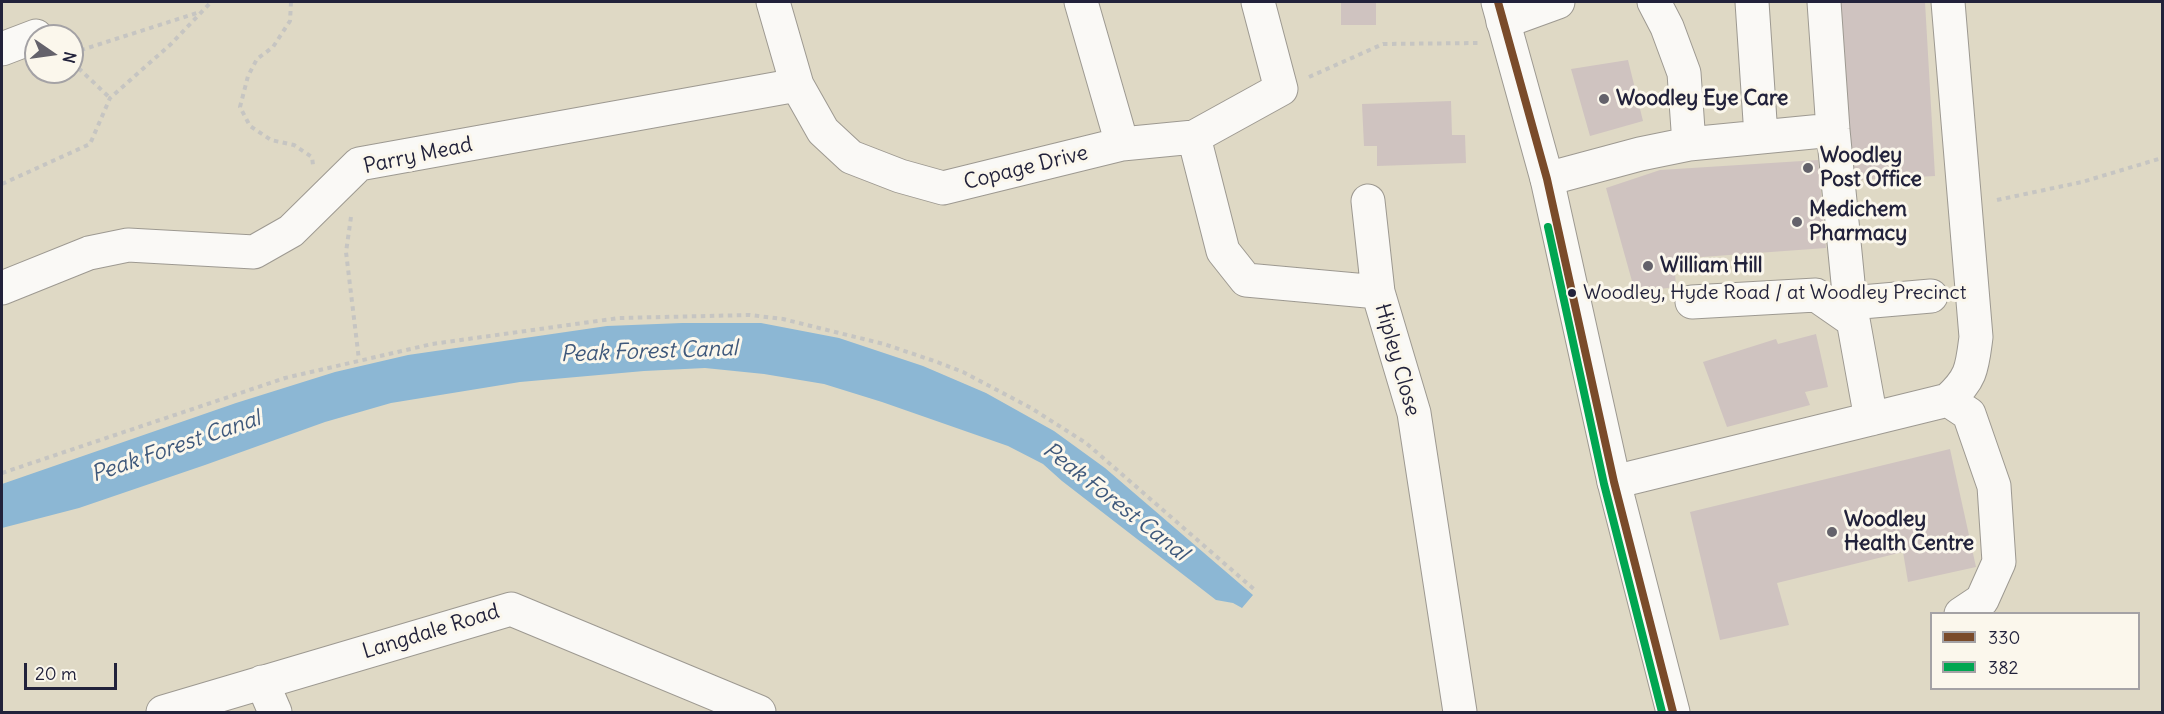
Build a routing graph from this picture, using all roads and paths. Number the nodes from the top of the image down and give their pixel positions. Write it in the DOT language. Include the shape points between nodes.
graph roads {
  1 [pos="211,2"];
  2 [pos="291,2"];
  3 [pos="772,2"];
  4 [pos="1081,2"];
  5 [pos="1258,2"];
  6 [pos="1558,2"];
  7 [pos="1654,2"];
  8 [pos="1752,2"];
  9 [pos="1824,2"];
  10 [pos="1948,2"];
  11 [pos="201,11"];
  12 [pos="1504,22"];
  13 [pos="24,41"];
  14 [pos="84,49"];
  15 [pos="2,50"];
  16 [pos="84,73"];
  17 [pos="797,85"];
  18 [pos="1281,89"];
  19 [pos="110,98"];
  20 [pos="1833,130"];
  21 [pos="1761,136"];
  22 [pos="1194,137"];
  23 [pos="1122,144"];
  24 [pos="1689,144"];
  25 [pos="2162,158"];
  26 [pos="359,164"];
  27 [pos="1547,179"];
  28 [pos="2,184"];
  29 [pos="2013,197"];
  30 [pos="1368,201"];
  31 [pos="315,207"];
  32 [pos="2,288"];
  33 [pos="1378,292"];
  34 [pos="1931,296"];
  35 [pos="1692,302"];
  36 [pos="1851,311"];
  37 [pos="359,360"];
  38 [pos="1948,400"];
  39 [pos="1871,419"];
  40 [pos="2,472"];
  41 [pos="1614,482"];
  42 [pos="1256,591"];
  43 [pos="1963,612"];
  44 [pos="262,682"];
  45 [pos="163,712"];
  46 [pos="275,712"];
  47 [pos="759,712"];
  48 [pos="1460,712"];
  49 [pos="1673,712"];
  1 -- 11 [label="path"];
  2 -- 31 [label="path" via="290,21 273,47 256,59 240,106 250,126 271,140 294,145 312,157"];
  3 -- 17 [label="street, Copage Drive"];
  4 -- 23 [label="street"];
  5 -- 18 [label="street"];
  6 -- 12 [label="street"];
  7 -- 24 [label="street" via="1684,74"];
  8 -- 21 [label="street"];
  9 -- 20 [label="street"];
  10 -- 38 [label="street" via="1976,337 1973,364 1963,385"];
  11 -- 14 [label="path"];
  11 -- 19 [label="path" via="171,44"];
  12 -- 18 [label="path" via="1383,45"];
  12 -- 27 [label="street"];
  13 -- 15 [label="street"];
  16 -- 19 [label="path"];
  17 -- 23 [label="street, Copage Drive" via="823,131 851,158 943,188"];
  17 -- 26 [label="street, Parry Mead"];
  18 -- 22 [label="street, Copage Drive"];
  19 -- 28 [label="path" via="90,144"];
  20 -- 21 [label="street"];
  20 -- 36 [label="street"];
  21 -- 24 [label="street"];
  22 -- 23 [label="street, Copage Drive"];
  22 -- 33 [label="street, Hipley Close" via="1223,251 1246,280"];
  24 -- 27 [label="street"];
  25 -- 29 [label="path"];
  26 -- 31 [label="street, Parry Mead"];
  26 -- 37 [label="path" via="346,252"];
  27 -- 41 [label="street"];
  30 -- 33 [label="street"];
  31 -- 32 [label="street, Parry Mead" via="291,231 255,252 128,245 89,253"];
  33 -- 48 [label="street, Hipley Close" via="1414,413"];
  34 -- 36 [label="street"];
  35 -- 36 [label="street" via="1816,295"];
  36 -- 39 [label="street"];
  37 -- 40 [label="path" via="285,378"];
  37 -- 42 [label="path" via="432,344 630,317 750,315 783,319 884,344 963,372 1062,426"];
  38 -- 39 [label="street"];
  38 -- 43 [label="street" via="1968,414 1994,486 1999,562 1982,600"];
  39 -- 41 [label="street"];
  41 -- 49 [label="street"];
  44 -- 45 [label="street, Langdale Road"];
  44 -- 46 [label="street"];
  44 -- 47 [label="street, Langdale Road" via="511,609"];
}
